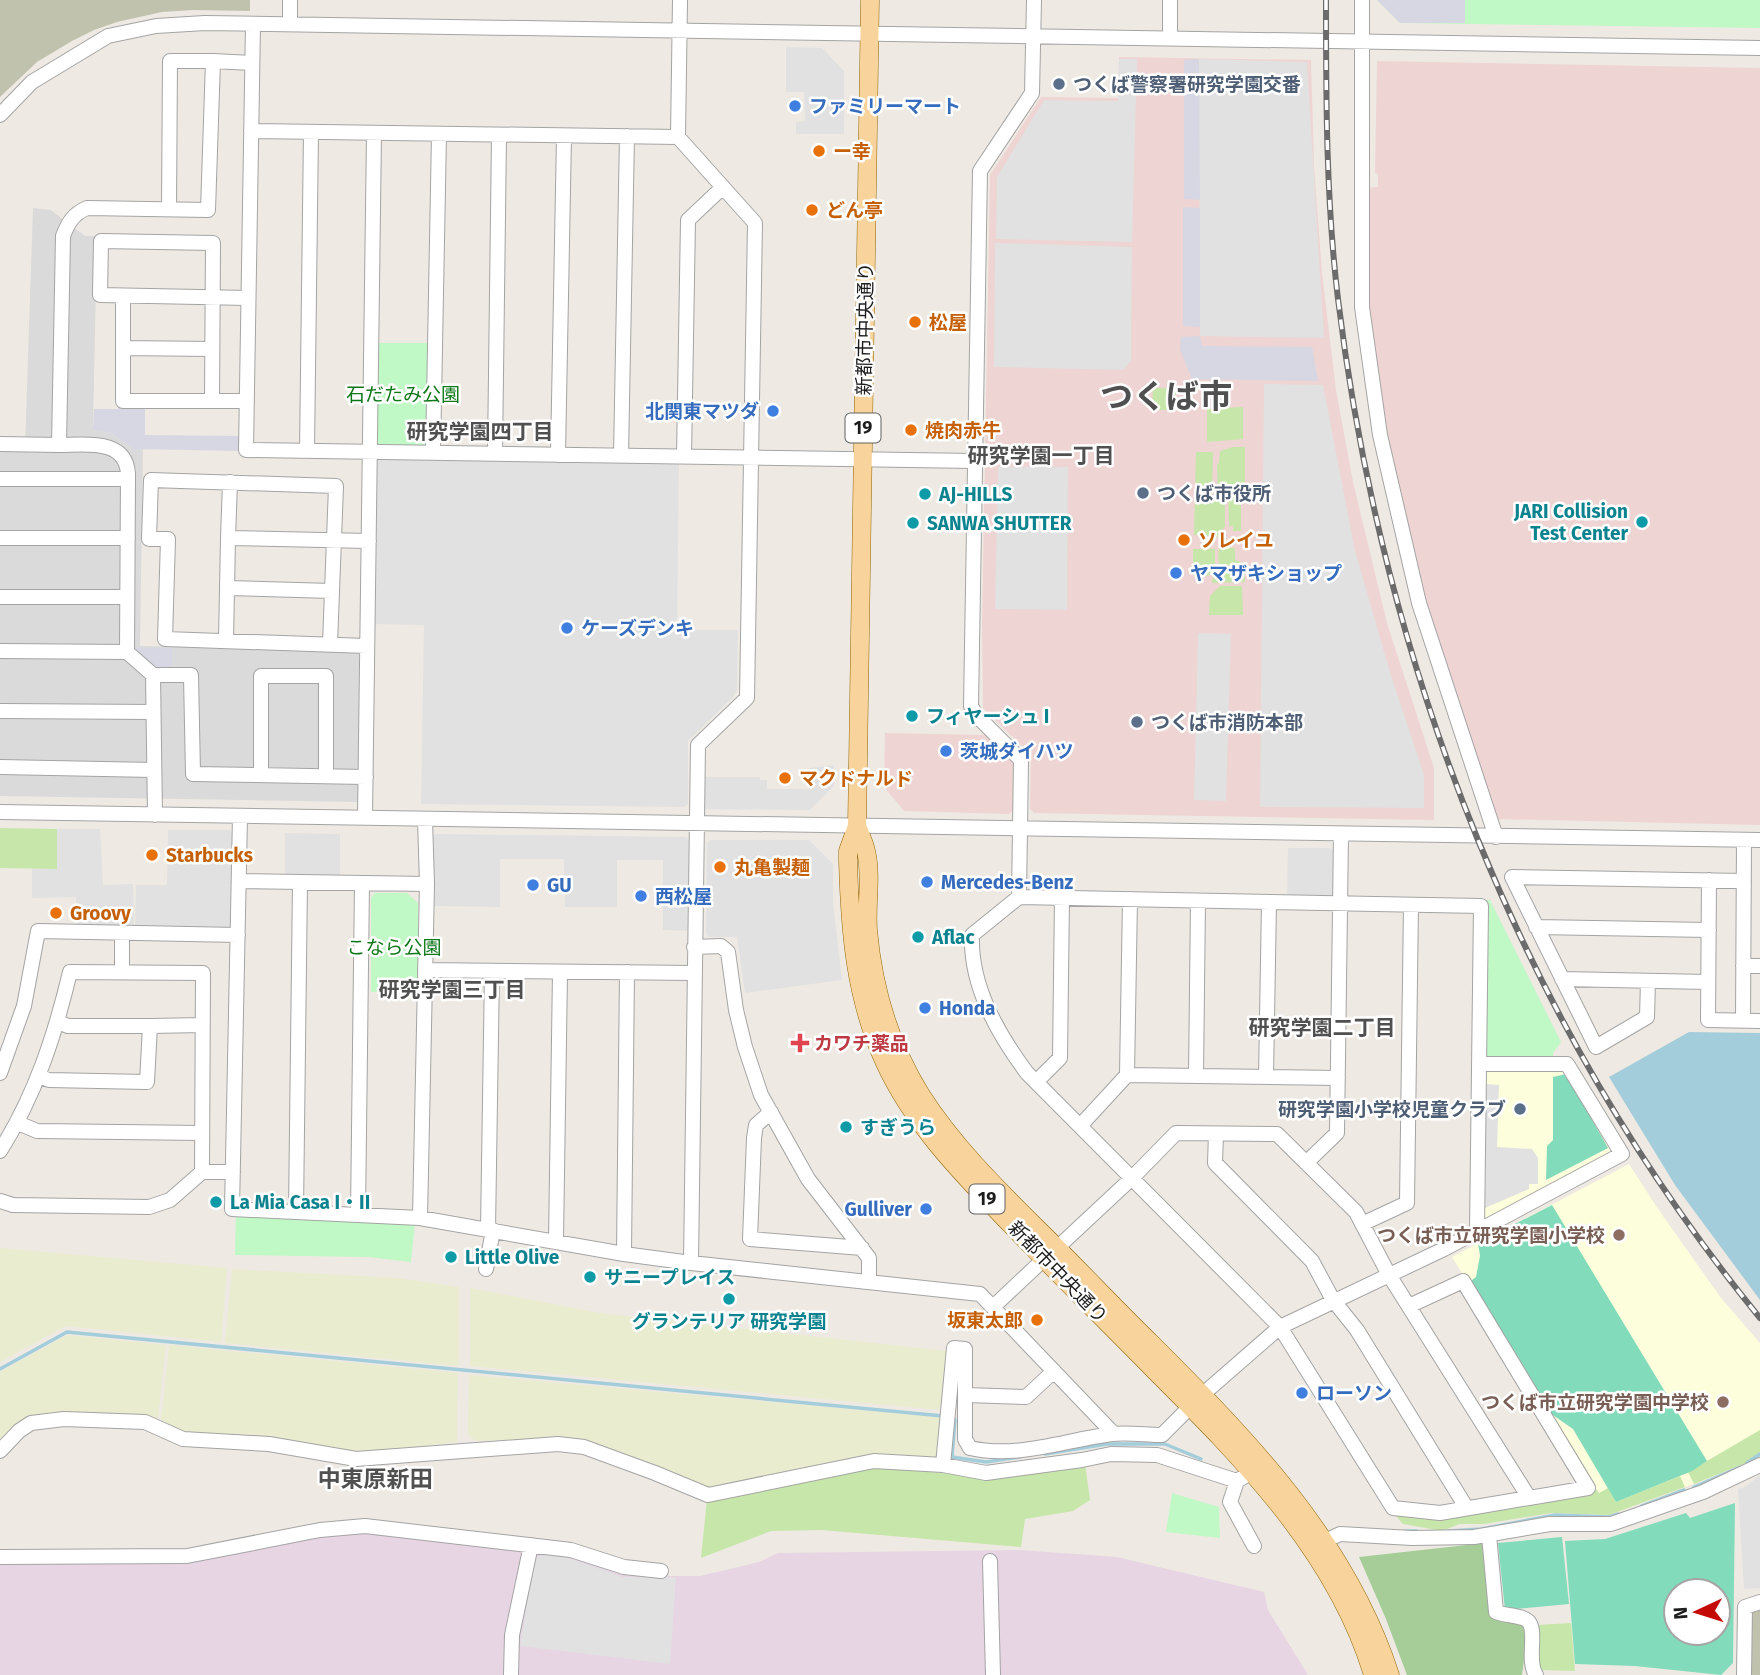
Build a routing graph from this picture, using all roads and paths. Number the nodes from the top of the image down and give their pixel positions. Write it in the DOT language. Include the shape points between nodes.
graph roads {
  1 [pos="290,0"];
  2 [pos="680,0"];
  3 [pos="870,0"];
  4 [pos="1034,0"];
  5 [pos="1170,0"];
  6 [pos="1362,0"];
  7 [pos="253,24"];
  8 [pos="290,24"];
  9 [pos="680,30"];
  10 [pos="869,33"];
  11 [pos="1033,36"];
  12 [pos="1170,39"];
  13 [pos="1362,41"];
  14 [pos="1760,48"];
  15 [pos="213,61"];
  16 [pos="252,63"];
  17 [pos="0,115"];
  18 [pos="251,131"];
  19 [pos="311,132"];
  20 [pos="374,133"];
  21 [pos="439,134"];
  22 [pos="499,135"];
  23 [pos="564,136"];
  24 [pos="626,136"];
  25 [pos="678,137"];
  26 [pos="723,187"];
  27 [pos="169,208"];
  28 [pos="123,296"];
  29 [pos="212,297"];
  30 [pos="248,298"];
  31 [pos="123,348"];
  32 [pos="212,349"];
  33 [pos="212,401"];
  34 [pos="247,401"];
  35 [pos="0,444"];
  36 [pos="60,444"];
  37 [pos="307,451"];
  38 [pos="370,452"];
  39 [pos="433,453"];
  40 [pos="495,454"];
  41 [pos="558,455"];
  42 [pos="621,456"];
  43 [pos="684,457"];
  44 [pos="751,458"];
  45 [pos="863,460"];
  46 [pos="975,461"];
  47 [pos="0,479"];
  48 [pos="128,479"];
  49 [pos="230,482"];
  50 [pos="0,538"];
  51 [pos="128,538"];
  52 [pos="228,538"];
  53 [pos="334,540"];
  54 [pos="369,541"];
  55 [pos="227,588"];
  56 [pos="332,592"];
  57 [pos="0,597"];
  58 [pos="127,597"];
  59 [pos="226,641"];
  60 [pos="330,644"];
  61 [pos="367,646"];
  62 [pos="0,651"];
  63 [pos="127,652"];
  64 [pos="153,675"];
  65 [pos="0,711"];
  66 [pos="153,712"];
  67 [pos="0,767"];
  68 [pos="154,770"];
  69 [pos="261,775"];
  70 [pos="326,776"];
  71 [pos="366,777"];
  72 [pos="0,813"];
  73 [pos="155,815"];
  74 [pos="240,817"];
  75 [pos="365,818"];
  76 [pos="425,819"];
  77 [pos="697,824"];
  78 [pos="857,826"];
  79 [pos="1020,828"];
  80 [pos="1341,834"];
  81 [pos="1496,837"];
  82 [pos="1744,840"];
  83 [pos="1760,841"];
  84 [pos="1710,880"];
  85 [pos="239,881"];
  86 [pos="1744,881"];
  87 [pos="300,882"];
  88 [pos="362,883"];
  89 [pos="426,884"];
  90 [pos="1019,897"];
  91 [pos="1062,898"];
  92 [pos="1130,900"];
  93 [pos="1198,901"];
  94 [pos="1269,902"];
  95 [pos="1340,904"];
  96 [pos="1411,905"];
  97 [pos="1744,907"];
  98 [pos="1760,907"];
  99 [pos="1536,927"];
  100 [pos="1709,930"];
  101 [pos="122,933"];
  102 [pos="238,935"];
  103 [pos="694,947"];
  104 [pos="1743,966"];
  105 [pos="1760,967"];
  106 [pos="425,970"];
  107 [pos="492,971"];
  108 [pos="122,972"];
  109 [pos="560,972"];
  110 [pos="628,972"];
  111 [pos="694,973"];
  112 [pos="1562,979"];
  113 [pos="1648,981"];
  114 [pos="1708,982"];
  115 [pos="1743,1021"];
  116 [pos="1760,1021"];
  117 [pos="58,1022"];
  118 [pos="202,1025"];
  119 [pos="150,1026"];
  120 [pos="1480,1064"];
  121 [pos="0,1073"];
  122 [pos="1127,1075"];
  123 [pos="38,1076"];
  124 [pos="1196,1076"];
  125 [pos="1266,1077"];
  126 [pos="1338,1078"];
  127 [pos="1036,1082"];
  128 [pos="771,1112"];
  129 [pos="18,1123"];
  130 [pos="1080,1126"];
  131 [pos="202,1133"];
  132 [pos="1216,1134"];
  133 [pos="0,1150"];
  134 [pos="1306,1163"];
  135 [pos="202,1172"];
  136 [pos="233,1172"];
  137 [pos="1132,1178"];
  138 [pos="0,1201"];
  139 [pos="296,1211"];
  140 [pos="358,1214"];
  141 [pos="420,1218"];
  142 [pos="1362,1224"];
  143 [pos="490,1230"];
  144 [pos="1477,1232"];
  145 [pos="556,1241"];
  146 [pos="862,1248"];
  147 [pos="1050,1253"];
  148 [pos="624,1254"];
  149 [pos="691,1264"];
  150 [pos="491,1265"];
  151 [pos="1389,1275"];
  152 [pos="869,1282"];
  153 [pos="1333,1300"];
  154 [pos="1409,1306"];
  155 [pos="993,1307"];
  156 [pos="1280,1327"];
  157 [pos="1054,1371"];
  158 [pos="966,1395"];
  159 [pos="1197,1401"];
  160 [pos="1114,1434"];
  161 [pos="0,1451"];
  162 [pos="943,1465"];
  163 [pos="1760,1465"];
  164 [pos="1244,1476"];
  165 [pos="1528,1496"];
  166 [pos="1466,1507"];
  167 [pos="1489,1535"];
  168 [pos="1325,1541"];
  169 [pos="531,1545"];
  170 [pos="1254,1546"];
  171 [pos="0,1557"];
  172 [pos="990,1561"];
  173 [pos="662,1571"];
  174 [pos="1760,1602"];
  175 [pos="511,1675"];
  176 [pos="993,1675"];
  177 [pos="1373,1675"];
  178 [pos="1390,1675"];
  179 [pos="1536,1675"];
  180 [pos="1744,1675"];
  1 -- 8 [label="street"];
  2 -- 9 [label="street"];
  3 -- 10 [label="main road, 新都市中央通り / 19"];
  4 -- 11 [label="street"];
  5 -- 12 [label="street"];
  6 -- 13 [label="street"];
  7 -- 8 [label="street"];
  7 -- 16 [label="street"];
  7 -- 17 [label="street" via="156,26 108,36 32,82"];
  8 -- 9 [label="street"];
  9 -- 10 [label="street"];
  9 -- 25 [label="street"];
  10 -- 11 [label="street"];
  10 -- 45 [label="main road, 新都市中央通り / 19"];
  11 -- 12 [label="street"];
  11 -- 46 [label="street" via="1031,93 980,172"];
  12 -- 13 [label="street"];
  13 -- 14 [label="street"];
  13 -- 81 [label="street" via="1362,307 1380,435 1419,603"];
  15 -- 16 [label="street"];
  15 -- 27 [label="street" via="208,210"];
  15 -- 27 [label="street" via="170,61"];
  16 -- 18 [label="street"];
  18 -- 19 [label="street"];
  18 -- 30 [label="street"];
  19 -- 20 [label="street"];
  19 -- 37 [label="street"];
  20 -- 21 [label="street"];
  20 -- 38 [label="street"];
  21 -- 22 [label="street"];
  21 -- 39 [label="street"];
  22 -- 23 [label="street"];
  22 -- 40 [label="street"];
  23 -- 24 [label="street"];
  23 -- 41 [label="street"];
  24 -- 25 [label="street"];
  24 -- 42 [label="street"];
  25 -- 26 [label="street"];
  26 -- 43 [label="street" via="688,220"];
  26 -- 44 [label="street" via="755,223"];
  27 -- 36 [label="street" via="87,208 68,222 63,236"];
  28 -- 29 [label="street"];
  28 -- 29 [label="street" via="100,295 101,241 214,243"];
  28 -- 31 [label="street"];
  29 -- 30 [label="street"];
  29 -- 32 [label="street"];
  30 -- 34 [label="street"];
  31 -- 32 [label="street"];
  31 -- 33 [label="street" via="123,401"];
  32 -- 33 [label="street"];
  33 -- 34 [label="street"];
  34 -- 37 [label="street" via="246,450"];
  35 -- 36 [label="street"];
  36 -- 48 [label="street" via="113,449 126,461"];
  37 -- 38 [label="street"];
  38 -- 39 [label="street"];
  38 -- 54 [label="street"];
  39 -- 40 [label="street"];
  40 -- 41 [label="street"];
  41 -- 42 [label="street"];
  42 -- 43 [label="street"];
  43 -- 44 [label="street"];
  44 -- 45 [label="street"];
  44 -- 77 [label="street" via="747,698 698,745"];
  45 -- 46 [label="street"];
  45 -- 78 [label="main road, 新都市中央通り / 19"];
  46 -- 79 [label="street" via="971,706 1021,760"];
  47 -- 48 [label="street"];
  48 -- 51 [label="street"];
  49 -- 52 [label="street"];
  49 -- 53 [label="street" via="336,486"];
  49 -- 59 [label="street" via="151,480 149,539 168,539 165,639"];
  50 -- 51 [label="street"];
  51 -- 58 [label="street"];
  52 -- 53 [label="street"];
  52 -- 55 [label="street"];
  53 -- 54 [label="street"];
  53 -- 56 [label="street"];
  54 -- 61 [label="street"];
  55 -- 56 [label="street"];
  55 -- 59 [label="street"];
  56 -- 60 [label="street"];
  57 -- 58 [label="street"];
  58 -- 63 [label="street"];
  59 -- 60 [label="street"];
  60 -- 61 [label="street"];
  61 -- 71 [label="street"];
  62 -- 63 [label="street"];
  63 -- 64 [label="street"];
  64 -- 66 [label="street"];
  64 -- 69 [label="street" via="191,675 193,774"];
  65 -- 66 [label="street"];
  66 -- 68 [label="street"];
  67 -- 68 [label="street"];
  68 -- 73 [label="street"];
  69 -- 70 [label="street"];
  69 -- 70 [label="street" via="261,676 326,676"];
  70 -- 71 [label="street"];
  71 -- 75 [label="street"];
  72 -- 73 [label="street"];
  73 -- 74 [label="street"];
  74 -- 75 [label="street"];
  74 -- 85 [label="street"];
  75 -- 76 [label="street"];
  76 -- 77 [label="street"];
  76 -- 89 [label="street"];
  77 -- 78 [label="street"];
  77 -- 103 [label="street"];
  78 -- 79 [label="street"];
  78 -- 147 [label="main road, 新都市中央通り / 19" via="866,851 873,974 901,1059 946,1130"];
  79 -- 80 [label="street"];
  79 -- 90 [label="street"];
  80 -- 81 [label="street"];
  80 -- 95 [label="street"];
  81 -- 82 [label="street"];
  82 -- 83 [label="street"];
  82 -- 86 [label="street"];
  84 -- 86 [label="street"];
  84 -- 99 [label="street" via="1512,877"];
  84 -- 100 [label="street"];
  85 -- 87 [label="street"];
  85 -- 102 [label="street"];
  86 -- 97 [label="street"];
  87 -- 88 [label="street"];
  87 -- 139 [label="street"];
  88 -- 89 [label="street"];
  88 -- 140 [label="street"];
  89 -- 106 [label="street"];
  90 -- 91 [label="street"];
  90 -- 127 [label="street" via="972,935 972,942 989,1014 1010,1051"];
  91 -- 92 [label="street"];
  91 -- 127 [label="street" via="1060,1058"];
  92 -- 93 [label="street"];
  92 -- 122 [label="street"];
  93 -- 94 [label="street"];
  93 -- 124 [label="street"];
  94 -- 95 [label="street"];
  94 -- 125 [label="street"];
  95 -- 96 [label="street"];
  95 -- 126 [label="street"];
  96 -- 120 [label="street" via="1481,906"];
  96 -- 142 [label="street" via="1407,1203"];
  97 -- 98 [label="street"];
  97 -- 104 [label="street"];
  99 -- 100 [label="street"];
  99 -- 112 [label="street"];
  100 -- 114 [label="street"];
  101 -- 102 [label="street"];
  101 -- 108 [label="street"];
  101 -- 121 [label="street" via="38,931 24,1006"];
  102 -- 136 [label="street"];
  103 -- 111 [label="street"];
  103 -- 128 [label="street" via="721,947 728,952 745,1046"];
  104 -- 105 [label="street"];
  104 -- 115 [label="street"];
  106 -- 107 [label="street"];
  106 -- 141 [label="street"];
  107 -- 109 [label="street"];
  107 -- 143 [label="street"];
  108 -- 117 [label="street" via="70,972"];
  108 -- 118 [label="street" via="202,973"];
  109 -- 110 [label="street"];
  109 -- 145 [label="street"];
  110 -- 111 [label="street"];
  110 -- 148 [label="street"];
  111 -- 149 [label="street"];
  112 -- 113 [label="street"];
  112 -- 113 [label="street" via="1596,1047 1647,1017"];
  113 -- 114 [label="street"];
  114 -- 115 [label="street" via="1708,1020"];
  115 -- 116 [label="street"];
  117 -- 119 [label="street" via="68,1026"];
  117 -- 123 [label="street"];
  118 -- 119 [label="street"];
  118 -- 131 [label="street"];
  119 -- 123 [label="street" via="147,1082"];
  120 -- 144 [label="street"];
  120 -- 144 [label="street" via="1567,1064 1622,1154"];
  122 -- 124 [label="street"];
  122 -- 130 [label="street"];
  123 -- 129 [label="street"];
  124 -- 125 [label="street"];
  125 -- 126 [label="street"];
  126 -- 134 [label="street" via="1337,1133"];
  127 -- 130 [label="street"];
  128 -- 146 [label="street" via="808,1179"];
  128 -- 146 [label="street" via="756,1125 750,1239"];
  129 -- 131 [label="street" via="37,1131"];
  129 -- 133 [label="street"];
  130 -- 137 [label="street"];
  131 -- 135 [label="street"];
  132 -- 134 [label="street" via="1277,1134"];
  132 -- 137 [label="street" via="1176,1133"];
  132 -- 153 [label="street" via="1215,1163 1312,1261"];
  134 -- 142 [label="street" via="1356,1212"];
  135 -- 136 [label="street"];
  135 -- 138 [label="street" via="170,1200 149,1207"];
  136 -- 139 [label="street" via="232,1209"];
  137 -- 147 [label="street"];
  137 -- 156 [label="street"];
  139 -- 140 [label="street"];
  140 -- 141 [label="street"];
  141 -- 143 [label="street"];
  142 -- 151 [label="street"];
  143 -- 145 [label="street"];
  143 -- 150 [label="street"];
  144 -- 151 [label="street"];
  145 -- 148 [label="street"];
  146 -- 152 [label="street" via="869,1258"];
  147 -- 155 [label="street"];
  147 -- 159 [label="main road, 新都市中央通り / 19"];
  148 -- 149 [label="street"];
  149 -- 152 [label="street"];
  151 -- 153 [label="street"];
  151 -- 154 [label="street"];
  152 -- 155 [label="street" via="980,1294"];
  153 -- 156 [label="street"];
  153 -- 166 [label="street" via="1357,1330"];
  154 -- 165 [label="street"];
  154 -- 165 [label="street" via="1463,1281 1588,1488"];
  155 -- 157 [label="street"];
  156 -- 159 [label="street"];
  156 -- 166 [label="street" via="1393,1508 1440,1513"];
  157 -- 158 [label="street" via="1026,1397"];
  157 -- 160 [label="street"];
  158 -- 160 [label="street" via="965,1439 970,1448 990,1453"];
  158 -- 162 [label="street" via="965,1349 954,1348"];
  159 -- 160 [label="street" via="1162,1435"];
  159 -- 164 [label="main road, 新都市中央通り / 19"];
  159 -- 168 [label="main road, 新都市中央通り / 19" via="1270,1468"];
  161 -- 162 [label="street" via="32,1423 64,1419 145,1422 183,1439 269,1444 356,1459 558,1444 584,1447 708,1495 874,1461"];
  162 -- 164 [label="street" via="986,1473 1111,1454 1157,1455"];
  163 -- 167 [label="street" via="1703,1492 1611,1524 1550,1524"];
  164 -- 170 [label="street" via="1230,1502"];
  164 -- 177 [label="main road, 新都市中央通り / 19" via="1297,1530 1331,1582 1353,1622"];
  165 -- 166 [label="street"];
  167 -- 168 [label="street" via="1412,1538 1340,1534"];
  167 -- 179 [label="street" via="1496,1612 1531,1624"];
  168 -- 178 [label="main road, 新都市中央通り / 19" via="1367,1619"];
  169 -- 171 [label="street" via="365,1526 320,1530 187,1556"];
  169 -- 173 [label="street"];
  169 -- 175 [label="street" via="512,1635"];
  172 -- 176 [label="street"];
  174 -- 180 [label="street" via="1745,1607"];
}
